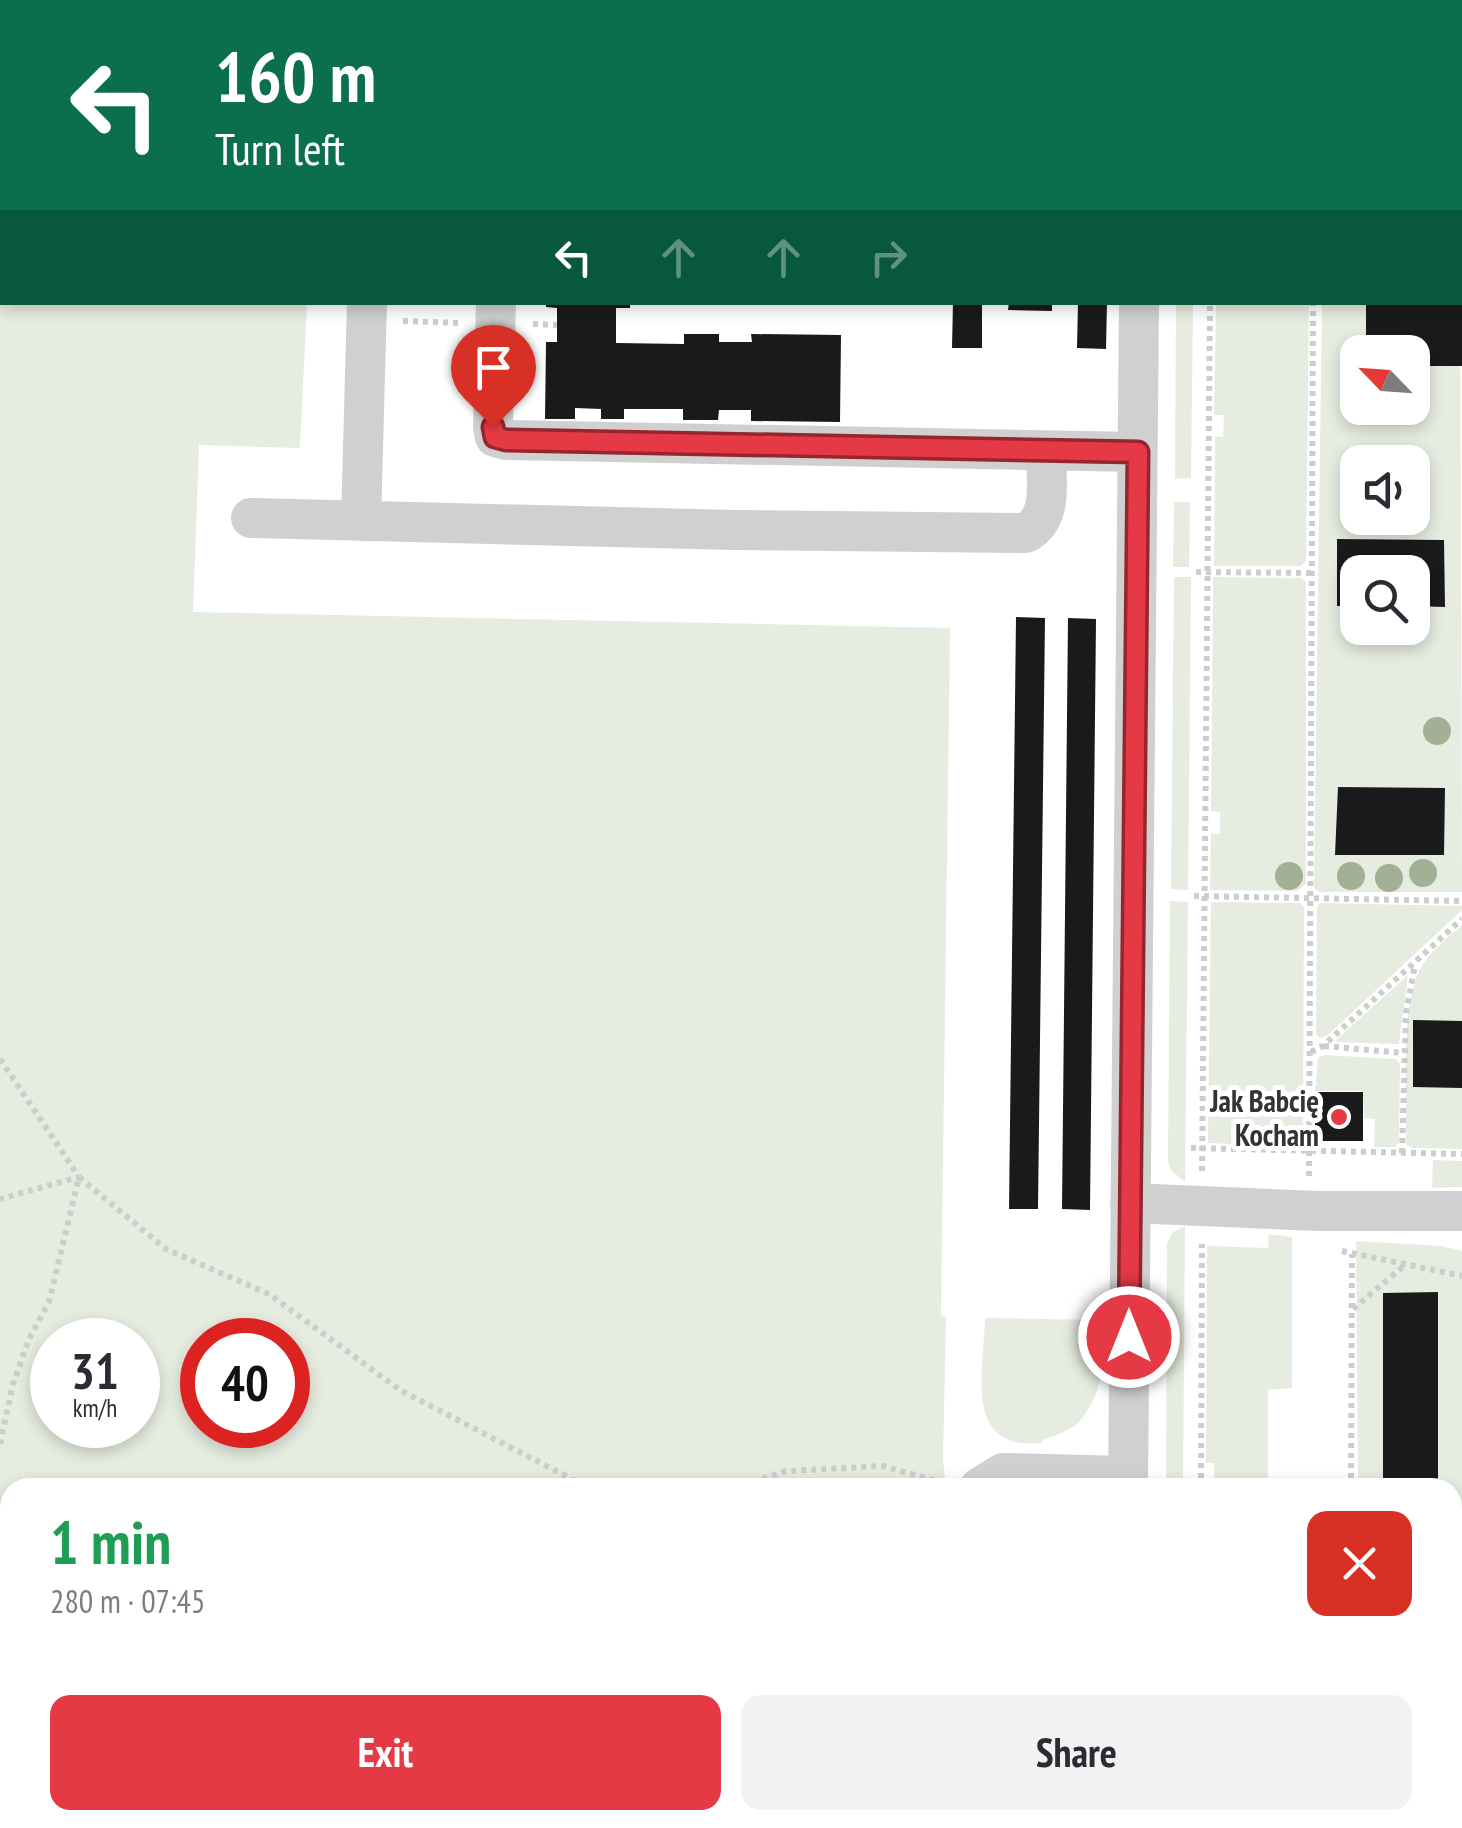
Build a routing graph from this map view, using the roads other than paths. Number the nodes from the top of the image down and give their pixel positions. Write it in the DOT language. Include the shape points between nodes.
graph roads {
  1 [pos="367,305"];
  2 [pos="496,305"];
  3 [pos="1139,305"];
  4 [pos="1046,452"];
  5 [pos="1138,452"];
  6 [pos="251,518"];
  7 [pos="361,520"];
  8 [pos="1130,1202"];
  9 [pos="1462,1211"];
  10 [pos="992,1478"];
  11 [pos="1082,1478"];
  12 [pos="1128,1478"];
  1 -- 7 [label="street"];
  2 -- 4 [label="street" via="493,427 495,437 506,440"];
  3 -- 5 [label="street"];
  4 -- 5 [label="street"];
  4 -- 7 [label="street" via="1045,515 1026,532"];
  5 -- 8 [label="street"];
  6 -- 7 [label="street"];
  8 -- 9 [label="street"];
  8 -- 12 [label="street"];
  10 -- 11 [label="street" via="1014,1472"];
}
